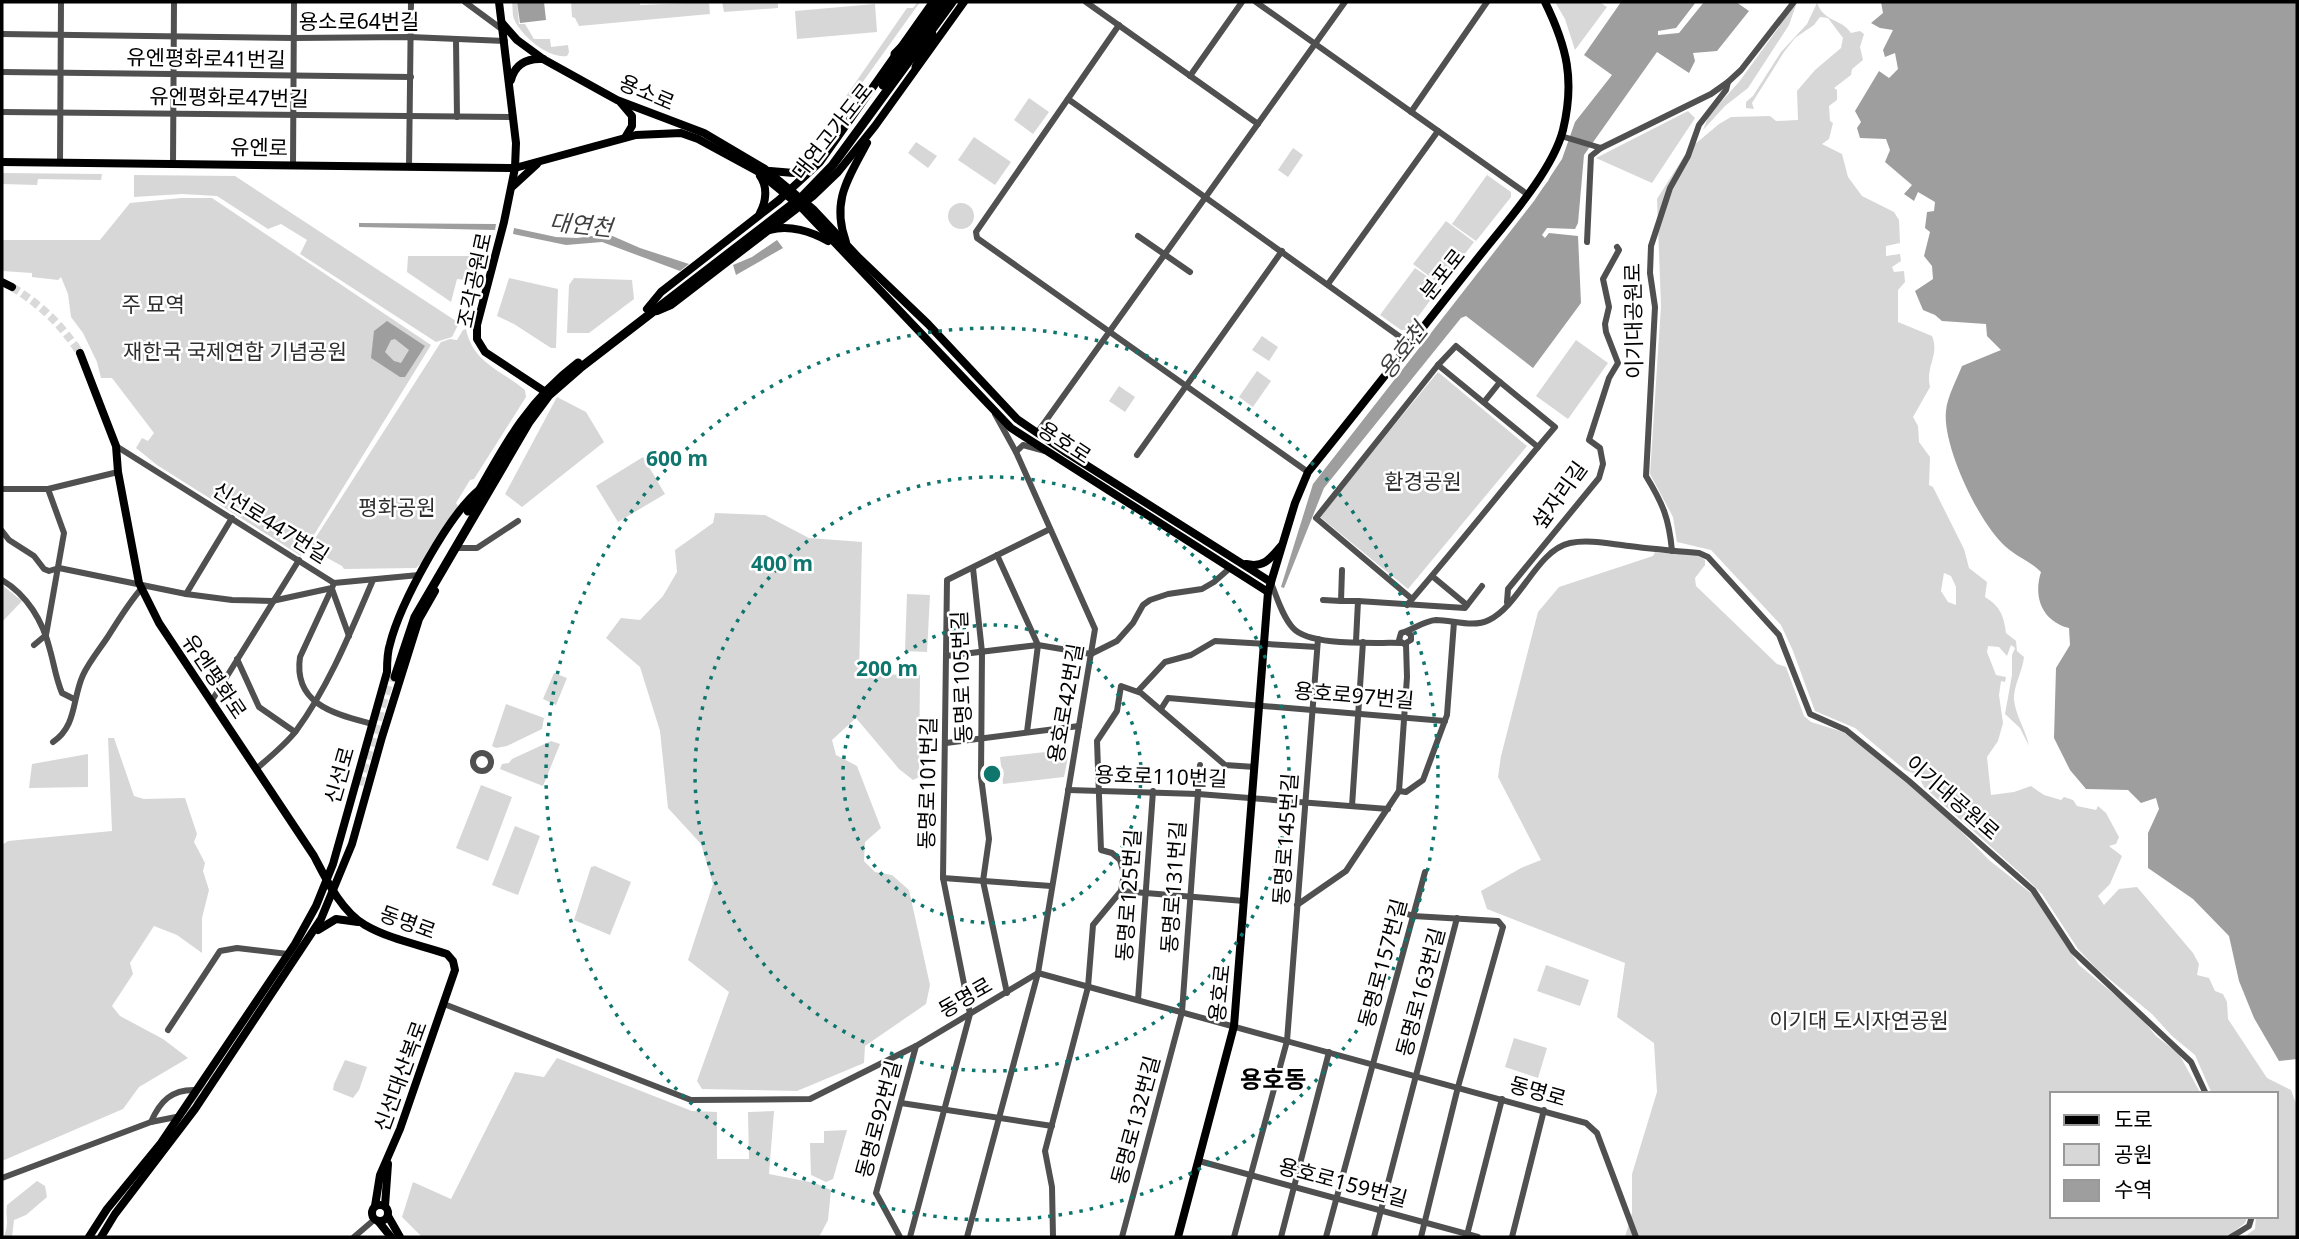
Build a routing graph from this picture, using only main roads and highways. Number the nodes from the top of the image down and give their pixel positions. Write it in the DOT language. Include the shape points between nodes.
graph roads {
  1 [pos="499,2"];
  2 [pos="933,2"];
  3 [pos="943,2"];
  4 [pos="952,2"];
  5 [pos="964,2"];
  6 [pos="1545,2"];
  7 [pos="938,15"];
  8 [pos="504,32"];
  9 [pos="543,59"];
  10 [pos="905,61"];
  11 [pos="510,83"];
  12 [pos="617,100"];
  13 [pos="875,126"];
  14 [pos="626,136"];
  15 [pos="516,143"];
  16 [pos="2,162"];
  17 [pos="539,162"];
  18 [pos="820,162"];
  19 [pos="515,168"];
  20 [pos="761,170"];
  21 [pos="513,186"];
  22 [pos="788,192"];
  23 [pos="801,202"];
  24 [pos="807,214"];
  25 [pos="758,217"];
  26 [pos="768,231"];
  27 [pos="808,232"];
  28 [pos="847,245"];
  29 [pos="838,249"];
  30 [pos="2,282"];
  31 [pos="12,287"];
  32 [pos="649,312"];
  33 [pos="908,318"];
  34 [pos="928,324"];
  35 [pos="935,346"];
  36 [pos="952,350"];
  37 [pos="80,353"];
  38 [pos="544,391"];
  39 [pos="485,488"];
  40 [pos="1283,544"];
  41 [pos="1211,556"];
  42 [pos="1240,561"];
  43 [pos="1271,582"];
  44 [pos="1268,592"];
  45 [pos="393,676"];
  46 [pos="327,881"];
  47 [pos="334,891"];
  48 [pos="361,922"];
  49 [pos="311,937"];
  50 [pos="444,1004"];
  51 [pos="388,1160"];
  52 [pos="375,1206"];
  53 [pos="385,1206"];
  54 [pos="388,1216"];
  55 [pos="377,1220"];
  56 [pos="89,1237"];
  57 [pos="101,1237"];
  58 [pos="391,1237"];
  59 [pos="400,1237"];
  60 [pos="1178,1237"];
  1 -- 8 [label="main road"];
  2 -- 10 [label="main road"];
  3 -- 7 [label="highway"];
  4 -- 7 [label="highway"];
  5 -- 10 [label="main road"];
  6 -- 40 [label="main road, 분포로" via="1564,46 1569,78 1564,137 1527,194 1308,472"];
  7 -- 10 [label="highway"];
  7 -- 10 [label="highway"];
  8 -- 9 [label="main road, 용소로"];
  8 -- 11 [label="main road"];
  9 -- 11 [label="main road" via="532,58 517,66"];
  9 -- 12 [label="main road, 용소로"];
  10 -- 13 [label="main road"];
  10 -- 18 [label="main road"];
  10 -- 32 [label="highway, 대연고가도로" via="800,192"];
  11 -- 15 [label="main road"];
  12 -- 14 [label="main road" via="632,116"];
  12 -- 20 [label="main road, 용소로" via="704,133"];
  13 -- 23 [label="main road" via="838,172"];
  13 -- 28 [label="main road" via="840,198 839,218"];
  14 -- 17 [label="main road"];
  14 -- 20 [label="main road, 용소로" via="681,133"];
  15 -- 17 [label="main road" via="524,156"];
  15 -- 19 [label="main road, 조각공원로"];
  16 -- 19 [label="main road, 유엔로"];
  17 -- 19 [label="main road, 유엔로"];
  17 -- 21 [label="main road"];
  18 -- 20 [label="main road" via="794,173"];
  18 -- 22 [label="main road"];
  19 -- 21 [label="main road, 조각공원로"];
  20 -- 22 [label="main road, 용소로"];
  20 -- 25 [label="main road" via="765,191"];
  21 -- 38 [label="main road, 조각공원로" via="477,339 485,352"];
  22 -- 23 [label="main road, 용소로"];
  22 -- 25 [label="main road"];
  23 -- 24 [label="main road, 용호로"];
  23 -- 26 [label="main road"];
  23 -- 28 [label="main road, 용호로"];
  24 -- 27 [label="main road"];
  24 -- 29 [label="main road, 용호로"];
  25 -- 32 [label="main road" via="661,292"];
  26 -- 27 [label="main road"];
  26 -- 32 [label="main road" via="671,305"];
  27 -- 29 [label="main road"];
  28 -- 34 [label="main road, 용호로"];
  29 -- 33 [label="main road, 용호로"];
  30 -- 31 [label="main road"];
  32 -- 38 [label="highway"];
  32 -- 39 [label="highway" via="549,395"];
  33 -- 34 [label="main road" via="909,311"];
  33 -- 35 [label="main road, 용호로"];
  34 -- 36 [label="main road, 용호로"];
  35 -- 36 [label="main road" via="950,356"];
  35 -- 41 [label="main road, 용호로" via="1019,434"];
  36 -- 42 [label="main road, 용호로" via="1017,419"];
  37 -- 46 [label="main road, 유엔평화로" via="116,446 140,586 159,623"];
  38 -- 39 [label="highway" via="524,415"];
  39 -- 45 [label="highway" via="410,615"];
  39 -- 46 [label="main road, 신선로" via="467,499 419,575 390,643 387,672"];
  39 -- 47 [label="main road, 신선로" via="482,508 419,619"];
  40 -- 42 [label="main road" via="1267,562"];
  40 -- 43 [label="main road, 분포로"];
  41 -- 42 [label="main road"];
  41 -- 44 [label="main road, 용호로"];
  42 -- 43 [label="main road, 용호로"];
  43 -- 44 [label="main road, 분포로"];
  44 -- 60 [label="main road, 용호로" via="1234,1026"];
  46 -- 47 [label="main road, 동명로"];
  46 -- 56 [label="main road, 신선로" via="288,954 160,1143"];
  47 -- 48 [label="main road, 동명로"];
  47 -- 49 [label="main road, 신선로"];
  48 -- 49 [label="main road" via="336,919"];
  48 -- 50 [label="main road, 동명로" via="447,954 455,970"];
  49 -- 57 [label="main road, 신선로"];
  50 -- 51 [label="main road, 신선대산복로"];
  51 -- 52 [label="main road, 신선대산복로" via="380,1175"];
  51 -- 53 [label="main road, 신선대산복로"];
  52 -- 53 [label="main road"];
  52 -- 55 [label="main road, 신선대산복로" via="372,1213"];
  53 -- 54 [label="main road, 신선대산복로"];
  54 -- 55 [label="main road"];
  54 -- 59 [label="main road, 신선대산복로"];
  55 -- 58 [label="main road"];
}
